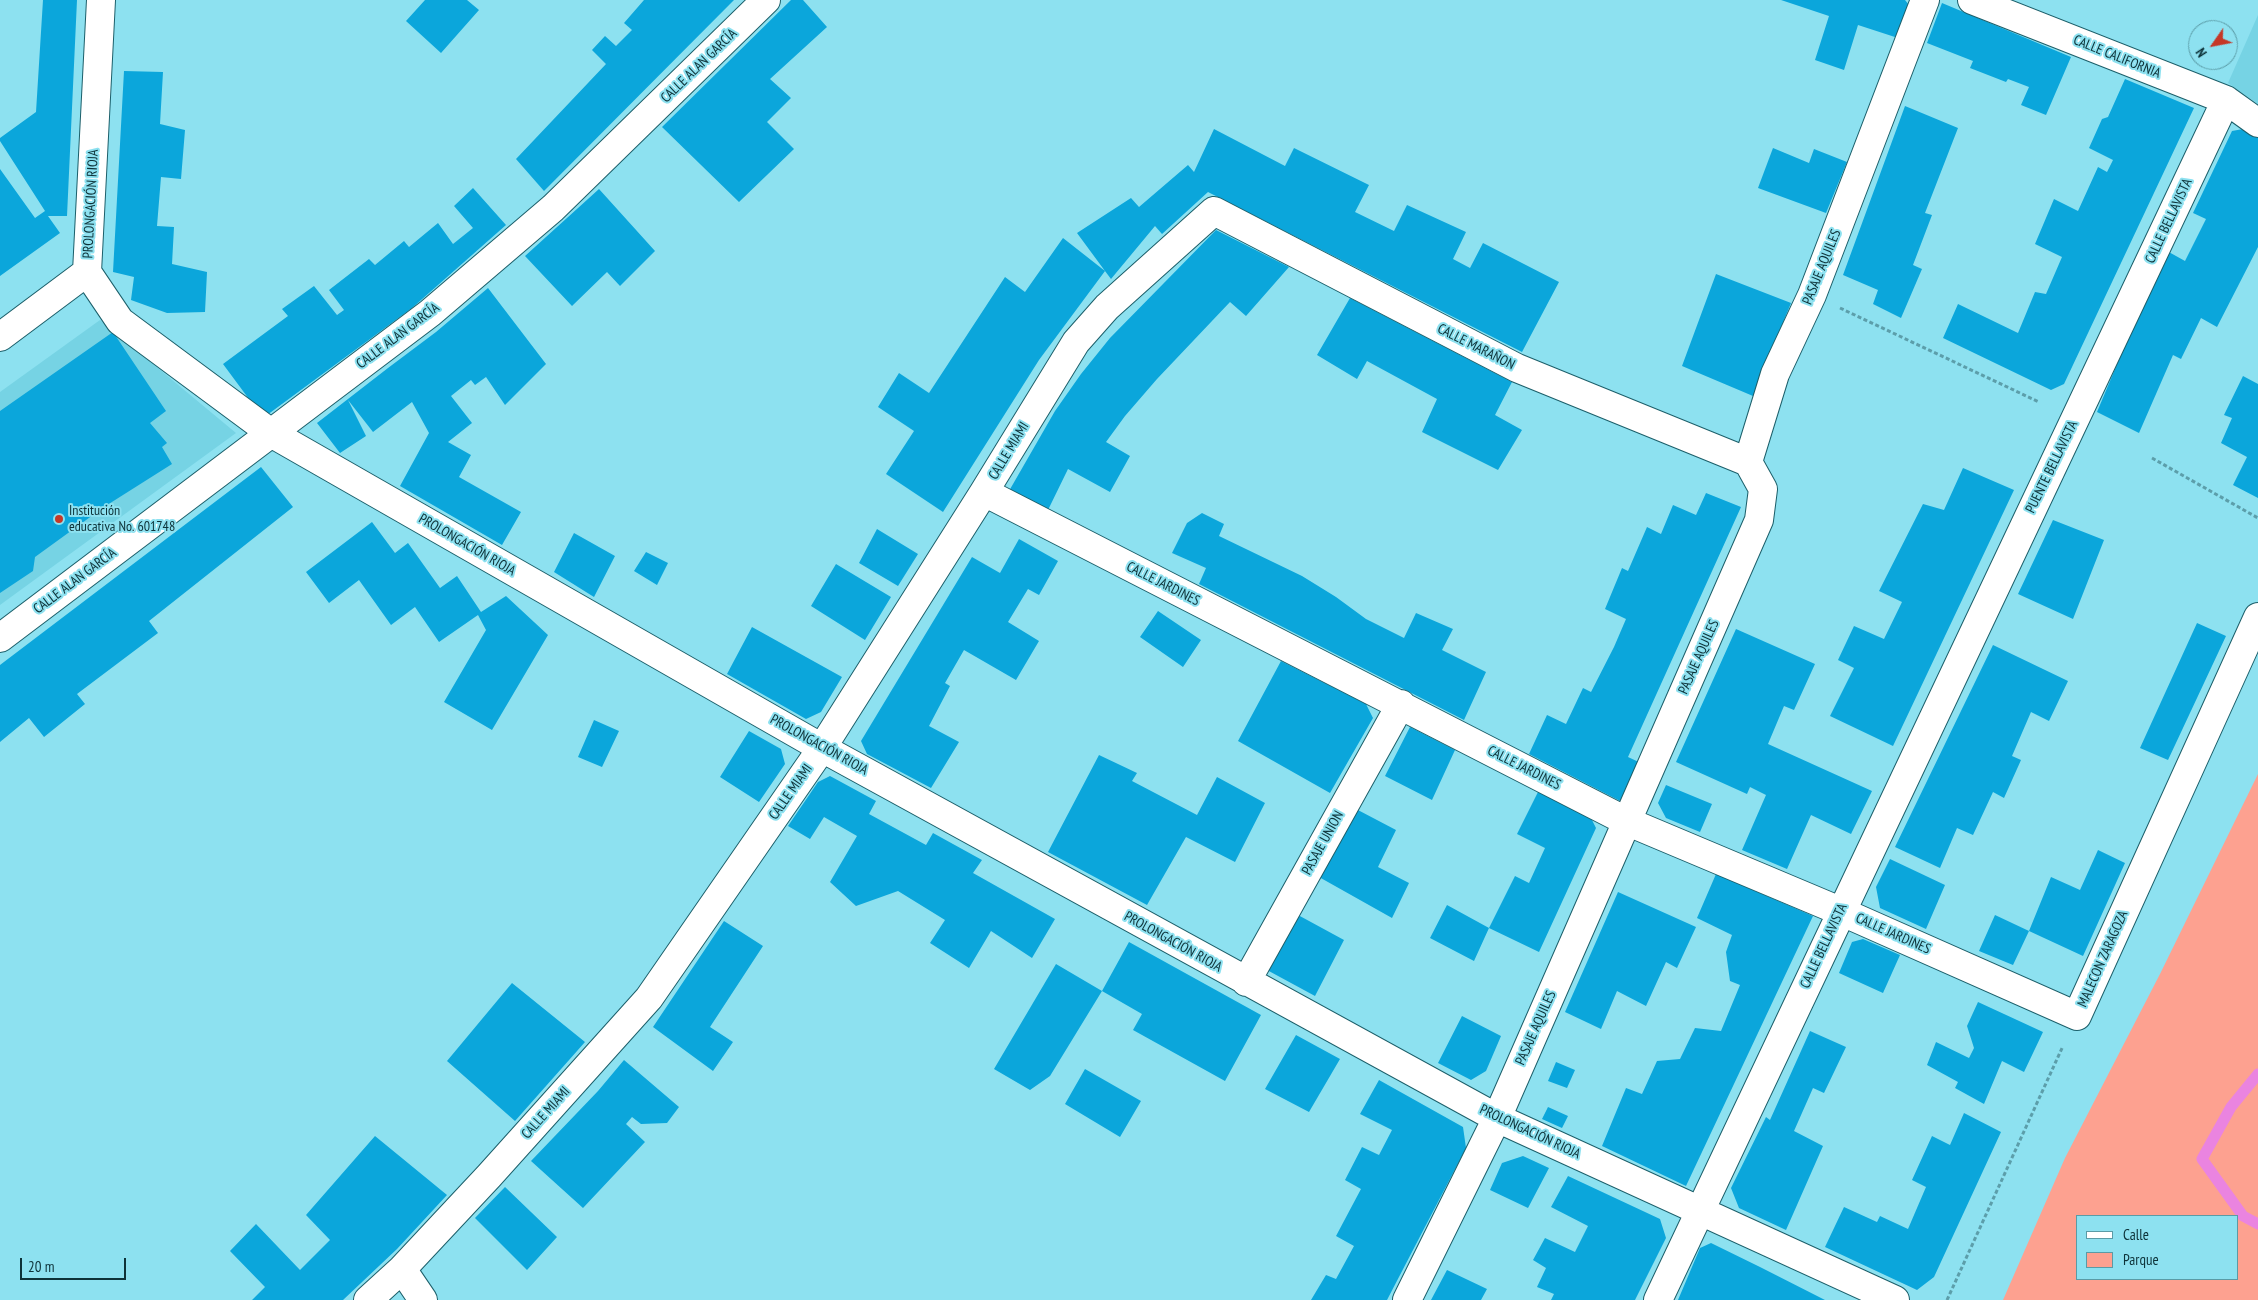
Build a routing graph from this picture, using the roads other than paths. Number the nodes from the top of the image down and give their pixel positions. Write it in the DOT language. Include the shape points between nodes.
graph roads {
  1 [pos="101,0"];
  2 [pos="766,0"];
  3 [pos="1925,0"];
  4 [pos="1972,0"];
  5 [pos="2226,100"];
  6 [pos="2258,123"];
  7 [pos="1214,211"];
  8 [pos="88,272"];
  9 [pos="0,337"];
  10 [pos="2113,341"];
  11 [pos="271,433"];
  12 [pos="1743,453"];
  13 [pos="984,492"];
  14 [pos="1991,594"];
  15 [pos="2258,617"];
  16 [pos="0,638"];
  17 [pos="1401,704"];
  18 [pos="822,748"];
  19 [pos="1626,821"];
  20 [pos="1840,911"];
  21 [pos="1246,982"];
  22 [pos="2077,1016"];
  23 [pos="1497,1118"];
  24 [pos="1700,1210"];
  25 [pos="402,1269"];
  26 [pos="368,1300"];
  27 [pos="422,1300"];
  28 [pos="1407,1300"];
  29 [pos="1658,1300"];
  30 [pos="1895,1300"];
  1 -- 8 [label="street, PROLONGACIÓN RIOJA"];
  2 -- 11 [label="street, CALLE ALAN GARCÍA" via="553,208 430,313"];
  3 -- 12 [label="street, PASAJE AQUILES" via="1812,295"];
  4 -- 5 [label="street, CALLE CALIFORNIA"];
  5 -- 6 [label="street, CALLE CALIFORNIA"];
  5 -- 10 [label="street, CALLE BELLAVISTA"];
  7 -- 12 [label="street, CALLE MARAÑON" via="1517,368"];
  7 -- 13 [label="street, CALLE MIAMI" via="1107,307 1076,342"];
  8 -- 9 [label="street"];
  8 -- 11 [label="street, PROLONGACIÓN RIOJA" via="120,321"];
  10 -- 14 [label="street, PUENTE BELLAVISTA"];
  11 -- 16 [label="street, CALLE ALAN GARCÍA"];
  11 -- 18 [label="street, PROLONGACIÓN RIOJA"];
  12 -- 19 [label="street, PASAJE AQUILES" via="1763,489 1759,520"];
  13 -- 17 [label="street, CALLE JARDINES"];
  13 -- 18 [label="street, CALLE MIAMI"];
  14 -- 20 [label="street, CALLE BELLAVISTA"];
  15 -- 22 [label="street, MALECON ZARAGOZA"];
  17 -- 19 [label="street, CALLE JARDINES"];
  17 -- 21 [label="street, PASAJE UNION"];
  18 -- 21 [label="street, PROLONGACIÓN RIOJA"];
  18 -- 25 [label="street, CALLE MIAMI" via="649,998"];
  19 -- 20 [label="street, CALLE JARDINES"];
  19 -- 23 [label="street, PASAJE AQUILES"];
  20 -- 22 [label="street, CALLE JARDINES"];
  20 -- 24 [label="street, CALLE BELLAVISTA"];
  21 -- 23 [label="street, PROLONGACIÓN RIOJA"];
  23 -- 24 [label="street, PROLONGACIÓN RIOJA"];
  23 -- 28 [label="street, PASAJE AQUILES"];
  24 -- 29 [label="street, CALLE BELLAVISTA"];
  24 -- 30 [label="street, PROLONGACIÓN RIOJA"];
  25 -- 26 [label="street, CALLE MIAMI"];
  25 -- 27 [label="street"];
}
